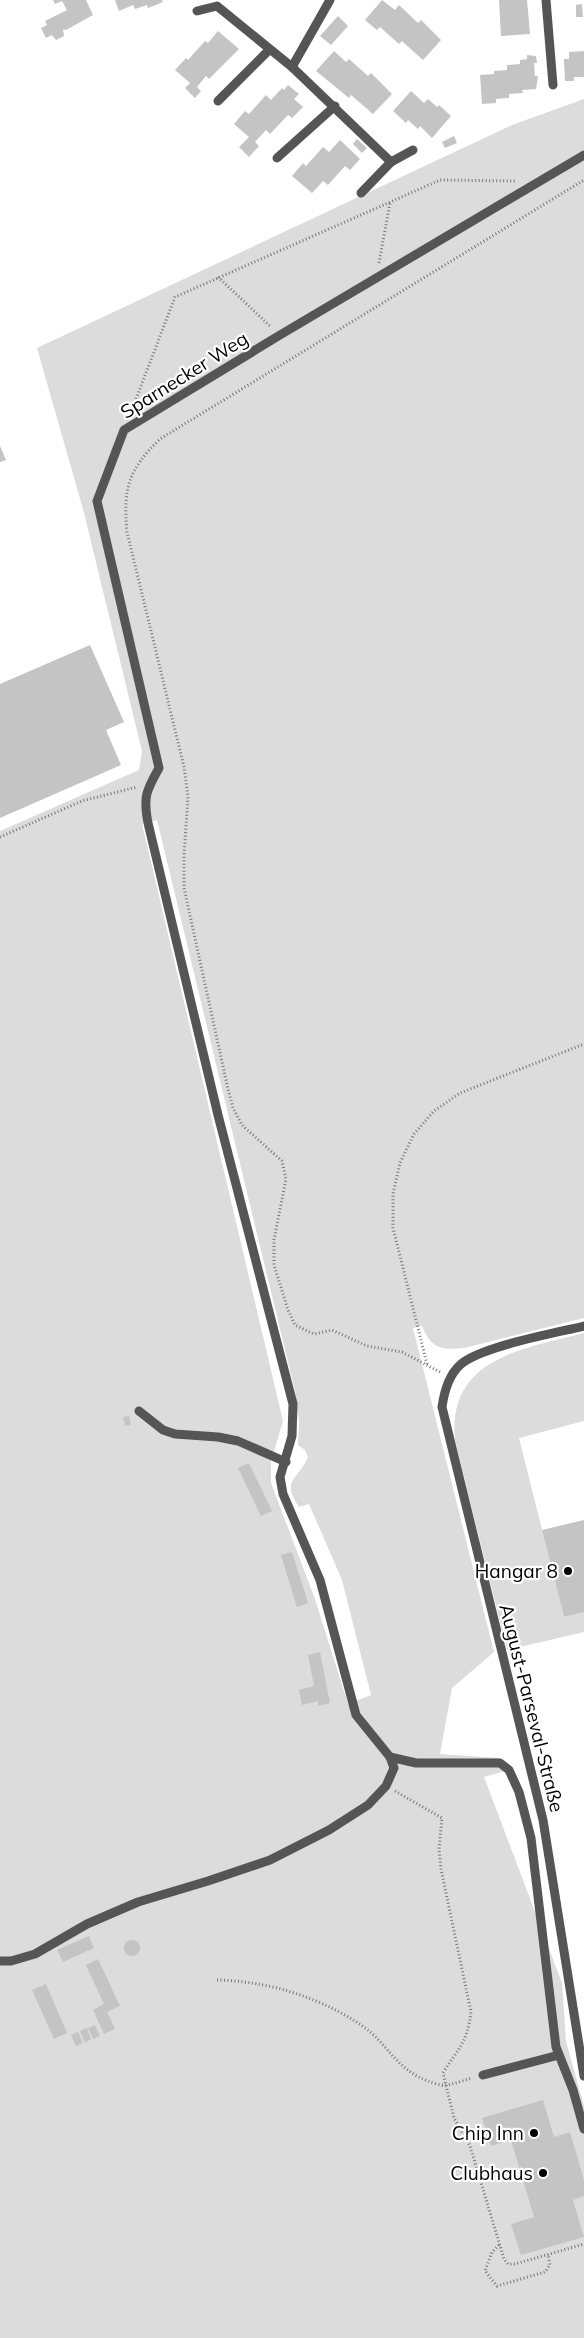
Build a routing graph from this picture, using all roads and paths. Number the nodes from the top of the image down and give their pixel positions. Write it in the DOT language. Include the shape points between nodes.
graph roads {
  1 [pos="330,0"];
  2 [pos="546,0"];
  3 [pos="197,12"];
  4 [pos="269,50"];
  5 [pos="292,67"];
  6 [pos="553,85"];
  7 [pos="218,101"];
  8 [pos="335,106"];
  9 [pos="413,150"];
  10 [pos="584,155"];
  11 [pos="277,158"];
  12 [pos="391,162"];
  13 [pos="584,180"];
  14 [pos="542,181"];
  15 [pos="361,193"];
  16 [pos="390,202"];
  17 [pos="218,277"];
  18 [pos="377,278"];
  19 [pos="280,335"];
  20 [pos="124,430"];
  21 [pos="146,790"];
  22 [pos="0,837"];
  23 [pos="584,1044"];
  24 [pos="584,1326"];
  25 [pos="427,1364"];
  26 [pos="451,1379"];
  27 [pos="139,1411"];
  28 [pos="286,1462"];
  29 [pos="390,1757"];
  30 [pos="386,1786"];
  31 [pos="0,1961"];
  32 [pos="217,1980"];
  33 [pos="559,2055"];
  34 [pos="482,2075"];
  35 [pos="584,2076"];
  36 [pos="445,2085"];
  37 [pos="584,2128"];
  38 [pos="500,2244"];
  39 [pos="584,2244"];
  40 [pos="548,2254"];
  1 -- 5 [label="lane"];
  2 -- 6 [label="lane"];
  3 -- 4 [label="lane" via="217,6"];
  4 -- 5 [label="lane"];
  4 -- 7 [label="lane"];
  5 -- 8 [label="lane"];
  8 -- 11 [label="lane"];
  8 -- 12 [label="lane"];
  9 -- 12 [label="lane"];
  10 -- 14 [label="lane, Sparnecker Weg"];
  12 -- 15 [label="lane"];
  13 -- 25 [label="path" via="160,439 141,457 132,475 125,503 127,532 184,767 188,797 184,888 228,1089 242,1125 282,1161 286,1179 274,1240 274,1265 288,1310 295,1325 314,1334 332,1330 367,1346 402,1352"];
  14 -- 16 [label="path" via="440,180"];
  14 -- 18 [label="lane, Sparnecker Weg"];
  16 -- 17 [label="path"];
  16 -- 18 [label="path"];
  17 -- 19 [label="path"];
  17 -- 20 [label="path" via="175,297"];
  18 -- 19 [label="lane, Sparnecker Weg"];
  19 -- 20 [label="lane, Sparnecker Weg"];
  20 -- 21 [label="lane, Sparnecker Weg" via="97,501 159,768"];
  21 -- 22 [label="path" via="139,786 82,801"];
  21 -- 28 [label="lane" via="144,803 148,823 218,1115 293,1404 292,1436"];
  23 -- 25 [label="path" via="460,1093 434,1111 414,1134 400,1163 393,1194 394,1228"];
  24 -- 26 [label="lane, August-Parseval-Straße" via="487,1350 459,1365"];
  25 -- 26 [label="path"];
  26 -- 35 [label="lane, August-Parseval-Straße" via="445,1389 442,1407 543,1820"];
  27 -- 28 [label="lane" via="162,1430 238,1441"];
  28 -- 29 [label="lane" via="280,1477 283,1494 320,1580 356,1715"];
  29 -- 30 [label="lane" via="394,1768"];
  29 -- 33 [label="lane" via="416,1763 500,1763 509,1770 519,1792 531,1838"];
  30 -- 31 [label="lane" via="368,1805 329,1830 270,1860 138,1902 88,1924 35,1954"];
  30 -- 36 [label="path" via="442,1818 439,1850 471,2012 462,2048 443,2073"];
  32 -- 36 [label="path" via="242,1980 276,1987 344,2014 364,2026 401,2066 416,2077"];
  33 -- 34 [label="lane"];
  33 -- 37 [label="lane"];
  34 -- 36 [label="path"];
  36 -- 38 [label="path" via="454,2118 470,2146"];
  38 -- 40 [label="path" via="508,2264"];
  38 -- 40 [label="path" via="492,2252 485,2272 497,2286 545,2272 550,2265"];
  39 -- 40 [label="path"];
}
